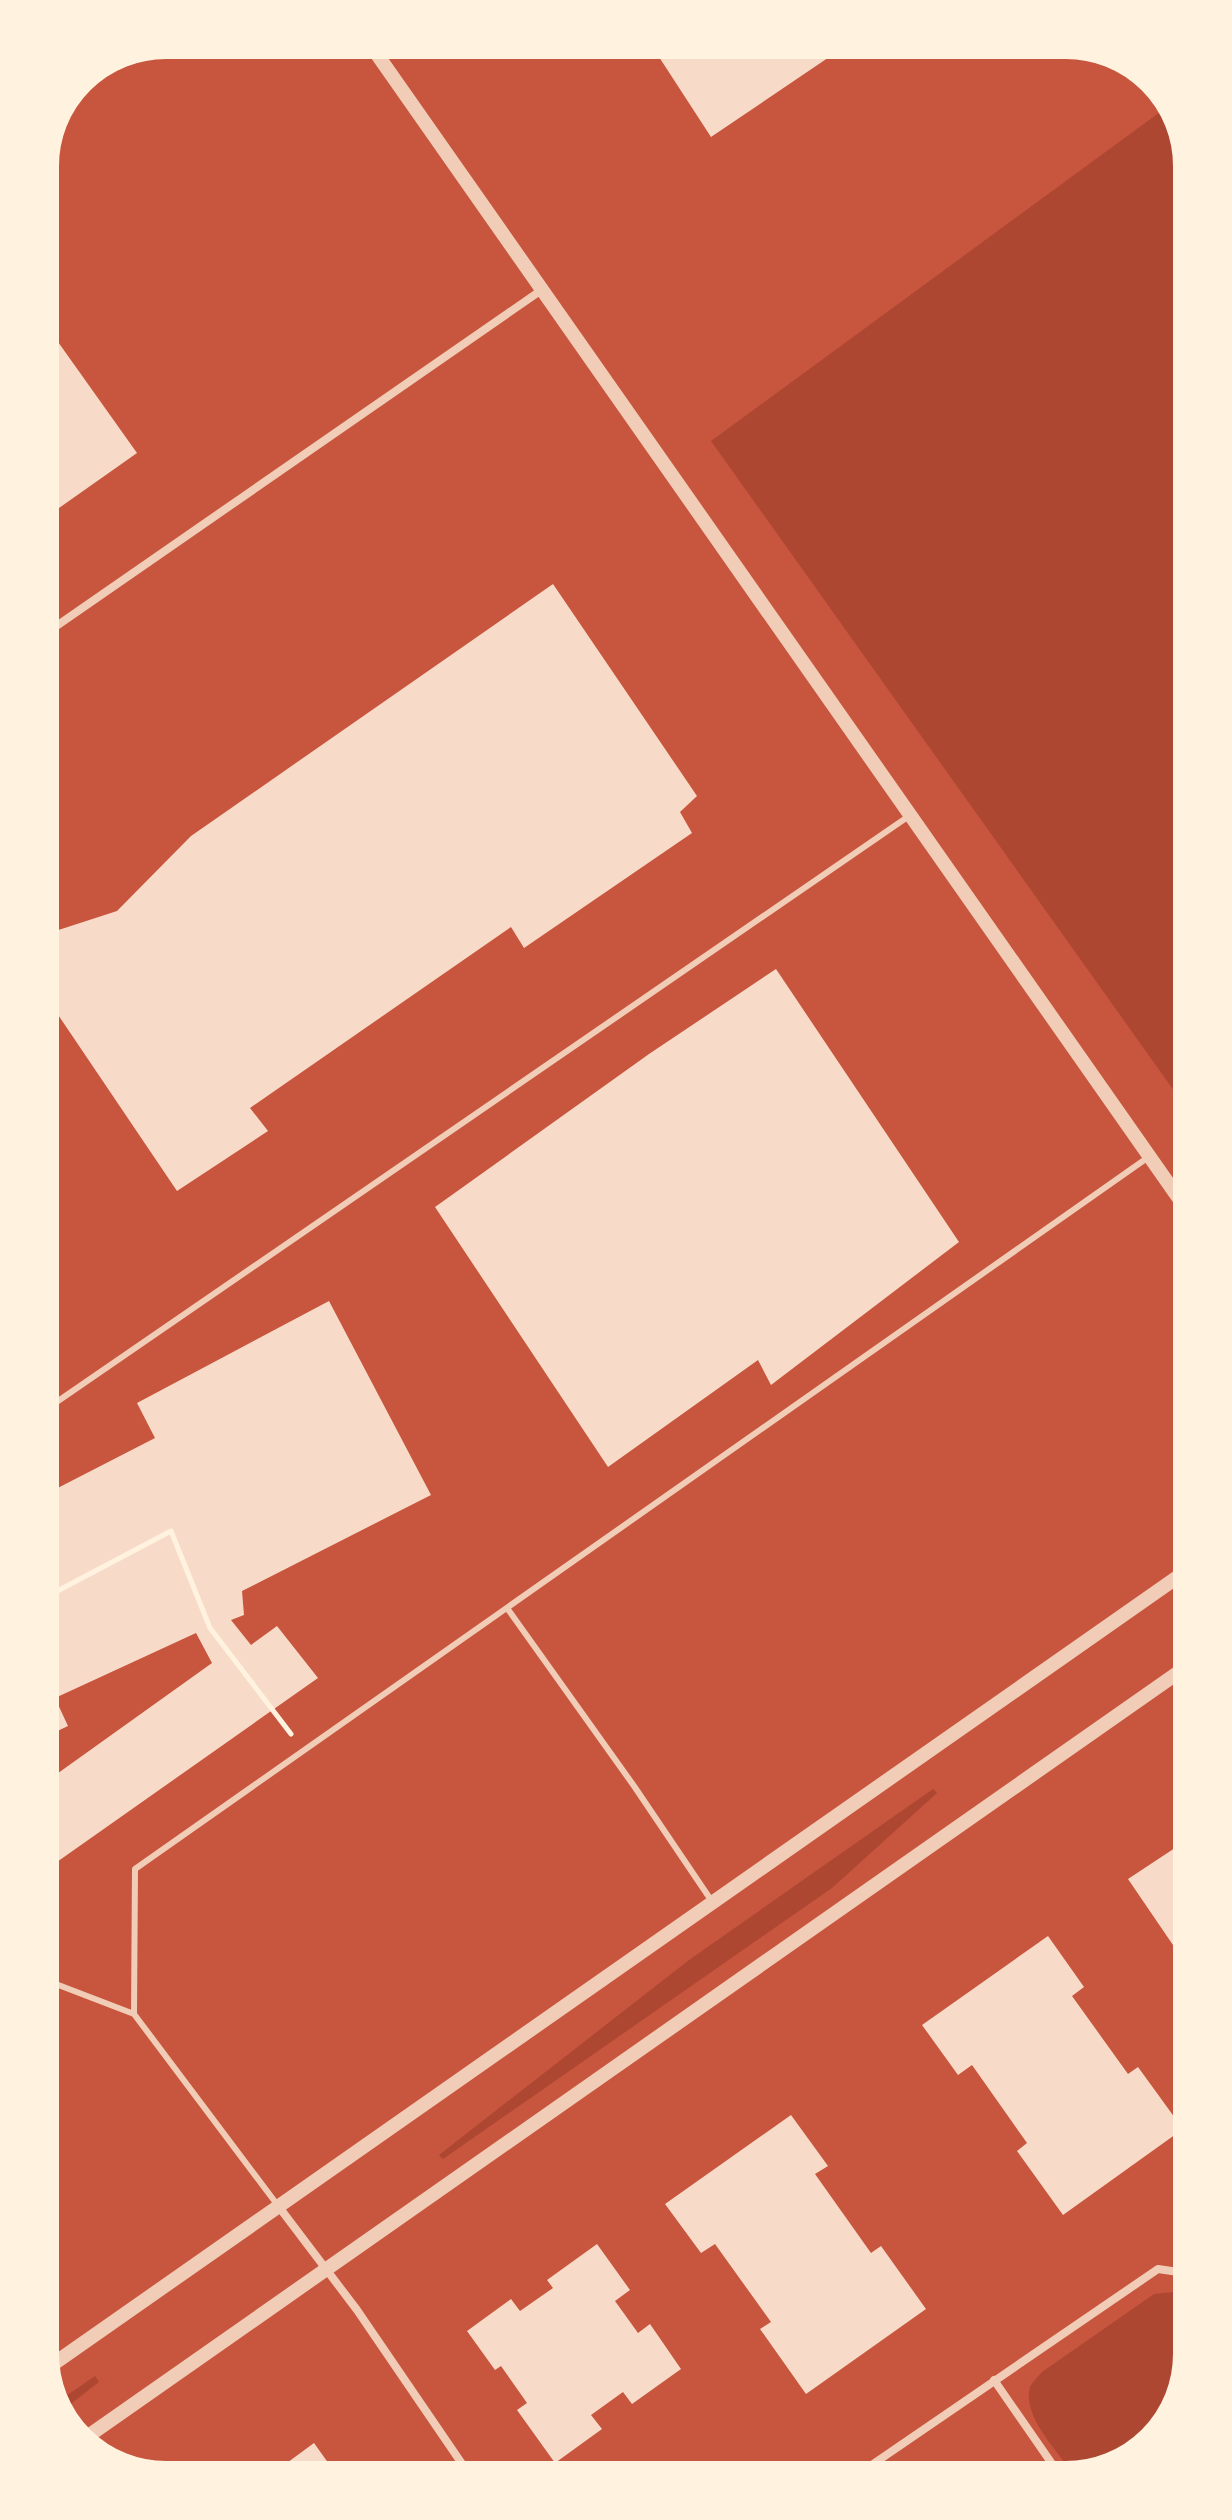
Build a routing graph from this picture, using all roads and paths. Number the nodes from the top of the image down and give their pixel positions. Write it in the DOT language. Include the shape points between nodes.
graph roads {
  1 [pos="377,54"];
  2 [pos="543,289"];
  3 [pos="54,628"];
  4 [pos="909,816"];
  5 [pos="1150,1156"];
  6 [pos="1178,1197"];
  7 [pos="54,1404"];
  8 [pos="1178,1577"];
  9 [pos="54,1593"];
  10 [pos="507,1608"];
  11 [pos="1178,1673"];
  12 [pos="303,1751"];
  13 [pos="713,1903"];
  14 [pos="54,1983"];
  15 [pos="134,2014"];
  16 [pos="279,2207"];
  17 [pos="325,2269"];
  18 [pos="1178,2272"];
  19 [pos="55,2363"];
  20 [pos="994,2380"];
  21 [pos="89,2435"];
  22 [pos="463,2466"];
  23 [pos="870,2466"];
  24 [pos="1054,2466"];
  1 -- 2 [label="street"];
  2 -- 3 [label="street"];
  2 -- 4 [label="street"];
  4 -- 5 [label="street"];
  4 -- 7 [label="lane"];
  5 -- 6 [label="street"];
  5 -- 10 [label="lane"];
  8 -- 13 [label="street"];
  9 -- 12 [label="path" via="171,1531 210,1628"];
  10 -- 12 [label="lane"];
  10 -- 13 [label="lane"];
  11 -- 17 [label="street"];
  12 -- 15 [label="lane" via="135,1869"];
  13 -- 16 [label="street"];
  14 -- 15 [label="lane"];
  15 -- 16 [label="lane"];
  16 -- 17 [label="street"];
  16 -- 19 [label="street"];
  17 -- 21 [label="street"];
  17 -- 22 [label="street"];
  18 -- 20 [label="street" via="1158,2269"];
  20 -- 23 [label="street"];
  20 -- 24 [label="street"];
}
